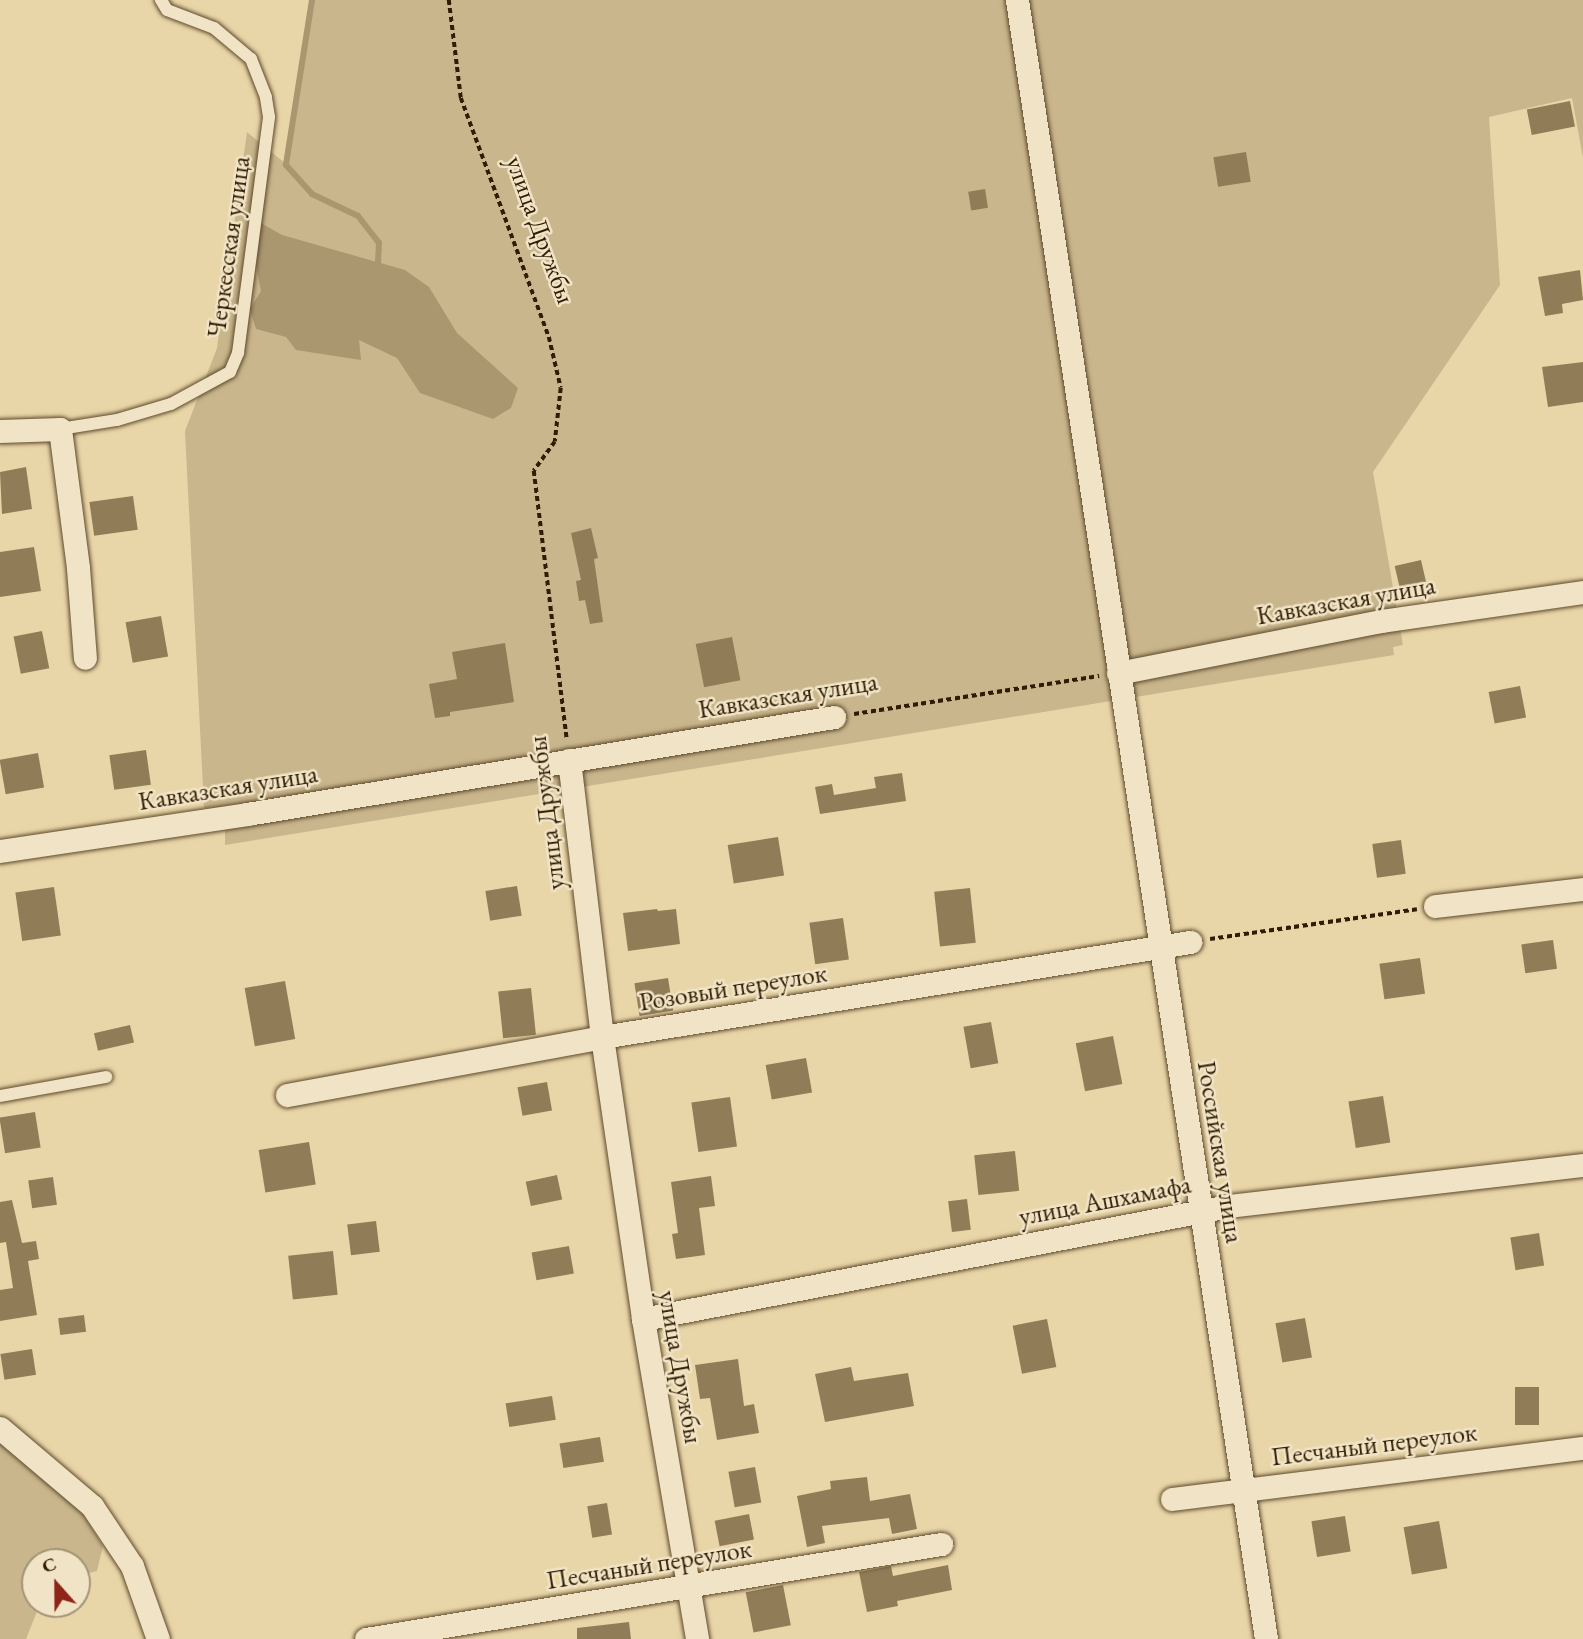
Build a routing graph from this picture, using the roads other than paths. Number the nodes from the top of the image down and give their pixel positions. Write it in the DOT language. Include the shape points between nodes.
graph roads {
  1 [pos="160,0"];
  2 [pos="1017,0"];
  3 [pos="60,429"];
  4 [pos="0,431"];
  5 [pos="1583,592"];
  6 [pos="85,658"];
  7 [pos="1118,673"];
  8 [pos="834,717"];
  9 [pos="569,760"];
  10 [pos="0,851"];
  11 [pos="1583,889"];
  12 [pos="1435,906"];
  13 [pos="1190,942"];
  14 [pos="1160,947"];
  15 [pos="602,1037"];
  16 [pos="106,1077"];
  17 [pos="287,1095"];
  18 [pos="0,1096"];
  19 [pos="1583,1165"];
  20 [pos="1201,1211"];
  21 [pos="642,1319"];
  22 [pos="0,1428"];
  23 [pos="1583,1448"];
  24 [pos="1243,1490"];
  25 [pos="1172,1499"];
  26 [pos="941,1544"];
  27 [pos="689,1585"];
  28 [pos="158,1639"];
  29 [pos="366,1639"];
  30 [pos="697,1639"];
  31 [pos="1266,1639"];
  1 -- 3 [label="lane, Черкесская улица" via="167,10 214,28 251,59 266,97 269,117 238,353 230,373 171,404 117,420"];
  2 -- 7 [label="street, Российская улица"];
  3 -- 4 [label="street"];
  3 -- 6 [label="street"];
  5 -- 7 [label="street, Кавказcкая улица" via="1381,621"];
  7 -- 14 [label="street, Российская улица"];
  8 -- 9 [label="street, Кавказcкая улица"];
  9 -- 10 [label="street, Кавказcкая улица"];
  9 -- 15 [label="street, улица Дружбы"];
  11 -- 12 [label="street"];
  13 -- 14 [label="street, Розовый переулок"];
  14 -- 15 [label="street, Розовый переулок"];
  14 -- 20 [label="street, Российская улица"];
  15 -- 17 [label="street, Розовый переулок"];
  15 -- 21 [label="street, улица Дружбы"];
  16 -- 18 [label="lane"];
  19 -- 20 [label="street, улица Ашхамафа"];
  20 -- 21 [label="street, улица Ашхамафа"];
  20 -- 24 [label="street, Российская улица"];
  21 -- 27 [label="street, улица Дружбы"];
  22 -- 28 [label="street" via="92,1506 132,1566"];
  23 -- 24 [label="street, Песчаный переулок"];
  24 -- 25 [label="street, Песчаный переулок"];
  24 -- 31 [label="street, Российская улица"];
  26 -- 27 [label="street, Песчаный переулок"];
  27 -- 29 [label="street, Песчаный переулок"];
  27 -- 30 [label="street, улица Дружбы"];
}
